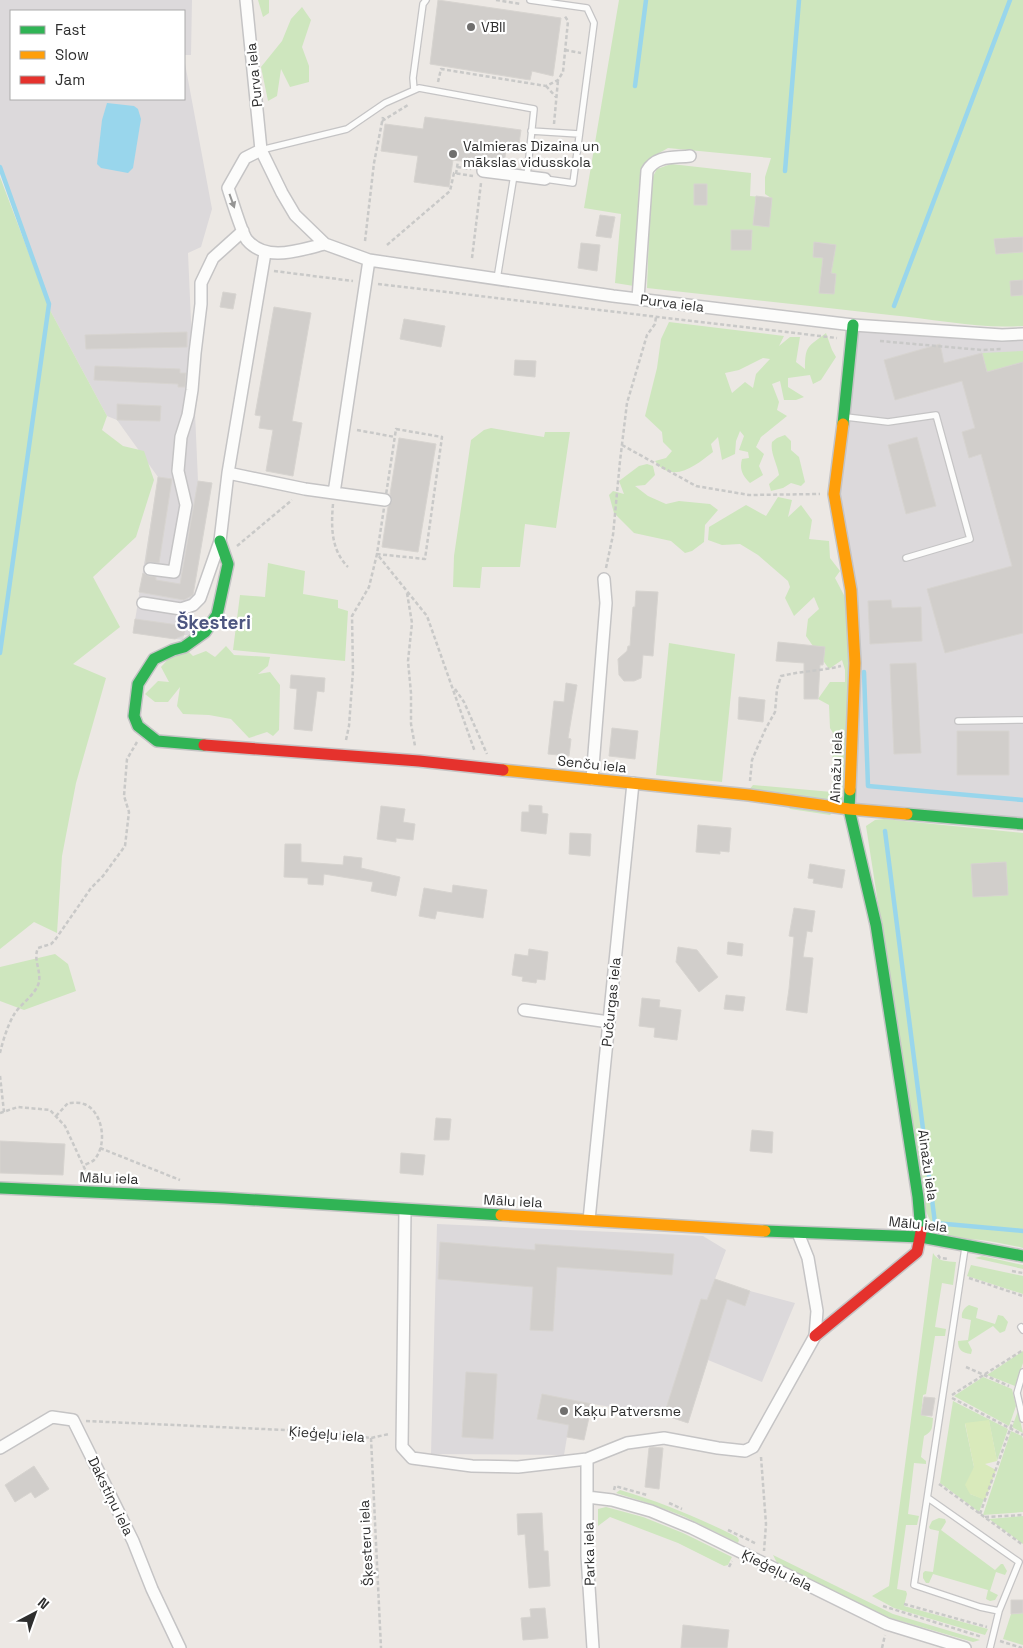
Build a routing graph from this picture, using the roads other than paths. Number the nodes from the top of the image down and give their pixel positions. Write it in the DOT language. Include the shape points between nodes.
graph roads {
  1 [pos="246,0"];
  2 [pos="426,0"];
  3 [pos="530,0"];
  4 [pos="414,90"];
  5 [pos="532,131"];
  6 [pos="580,134"];
  7 [pos="261,150"];
  8 [pos="690,156"];
  9 [pos="482,175"];
  10 [pos="514,175"];
  11 [pos="527,176"];
  12 [pos="545,179"];
  13 [pos="243,231"];
  14 [pos="324,244"];
  15 [pos="266,253"];
  16 [pos="369,260"];
  17 [pos="497,280"];
  18 [pos="638,299"];
  19 [pos="853,325"];
  20 [pos="1023,334"];
  21 [pos="844,417"];
  22 [pos="228,473"];
  23 [pos="334,493"];
  24 [pos="385,500"];
  25 [pos="220,541"];
  26 [pos="906,558"];
  27 [pos="150,568"];
  28 [pos="604,579"];
  29 [pos="143,603"];
  30 [pos="1023,720"];
  31 [pos="958,721"];
  32 [pos="592,779"];
  33 [pos="633,783"];
  34 [pos="849,809"];
  35 [pos="1023,824"];
  36 [pos="524,1010"];
  37 [pos="609,1022"];
  38 [pos="0,1188"];
  39 [pos="406,1210"];
  40 [pos="589,1220"];
  41 [pos="798,1233"];
  42 [pos="921,1237"];
  43 [pos="965,1246"];
  44 [pos="1023,1256"];
  45 [pos="815,1336"];
  46 [pos="1023,1372"];
  47 [pos="1023,1419"];
  48 [pos="0,1448"];
  49 [pos="587,1459"];
  50 [pos="587,1497"];
  51 [pos="928,1498"];
  52 [pos="1023,1556"];
  53 [pos="1019,1562"];
  54 [pos="999,1611"];
  55 [pos="180,1648"];
  56 [pos="593,1648"];
  57 [pos="965,1648"];
  58 [pos="990,1648"];
  1 -- 7 [label="street, Purva iela"];
  2 -- 4 [label="lane" via="413,78"];
  3 -- 6 [label="lane" via="588,8 594,24"];
  4 -- 5 [label="lane" via="419,88 534,109"];
  4 -- 7 [label="lane" via="385,103 348,130"];
  5 -- 6 [label="lane"];
  5 -- 11 [label="lane"];
  6 -- 12 [label="lane" via="573,183"];
  7 -- 13 [label="street, one-way" via="245,158 228,188"];
  7 -- 14 [label="street, Purva iela" via="295,215"];
  8 -- 18 [label="street" via="658,159 647,170"];
  9 -- 10 [label="street"];
  10 -- 11 [label="street"];
  10 -- 17 [label="lane"];
  11 -- 12 [label="street"];
  13 -- 15 [label="street" via="246,239"];
  13 -- 27 [label="street" via="213,258 201,284 192,390 181,437 178,471 186,504 178,553 174,572"];
  14 -- 15 [label="street" via="291,252"];
  14 -- 16 [label="street, Purva iela"];
  15 -- 22 [label="street"];
  16 -- 17 [label="street, Purva iela"];
  16 -- 23 [label="street"];
  17 -- 18 [label="street, Purva iela"];
  18 -- 19 [label="street, Purva iela"];
  19 -- 20 [label="street, Purva iela" via="1002,336"];
  19 -- 21 [label="street, Ainažu iela"];
  21 -- 26 [label="lane" via="888,422 936,415 970,539"];
  21 -- 34 [label="street, Ainažu iela" via="834,494 851,590 855,663"];
  22 -- 23 [label="street"];
  22 -- 25 [label="street"];
  23 -- 24 [label="street"];
  25 -- 29 [label="street" via="200,598 193,605 181,609"];
  25 -- 32 [label="street, Senču iela" via="228,564 217,616 205,632 184,647 154,659 138,684 134,716 138,726 157,741 419,761"];
  28 -- 32 [label="street" via="606,603"];
  30 -- 31 [label="lane"];
  32 -- 33 [label="street, Senču iela"];
  33 -- 34 [label="street, Senču iela"];
  33 -- 37 [label="street, Pučurgas iela"];
  34 -- 35 [label="street, Senču iela"];
  34 -- 42 [label="street, Ainažu iela" via="876,926 918,1197"];
  36 -- 37 [label="street"];
  37 -- 40 [label="street, Pučurgas iela"];
  38 -- 39 [label="street, Mālu iela"];
  39 -- 40 [label="street, Mālu iela"];
  39 -- 49 [label="street" via="402,1447 412,1458 472,1466 518,1467"];
  40 -- 41 [label="street, Mālu iela"];
  41 -- 42 [label="street, Mālu iela"];
  41 -- 45 [label="street" via="808,1258 816,1311"];
  42 -- 43 [label="street, Mālu iela"];
  42 -- 45 [label="street" via="918,1252"];
  43 -- 44 [label="street, Mālu iela"];
  43 -- 51 [label="lane"];
  45 -- 49 [label="street" via="753,1447 745,1451 664,1438 627,1443"];
  46 -- 47 [label="lane" via="1017,1393"];
  48 -- 55 [label="street, Dakstiņu iela" via="52,1417 73,1420"];
  49 -- 50 [label="street, Parka iela"];
  50 -- 56 [label="street, Parka iela"];
  50 -- 57 [label="street, Ķieģeļu iela" via="650,1511 692,1528 887,1624"];
  51 -- 53 [label="lane"];
  51 -- 54 [label="lane" via="914,1585"];
  52 -- 53 [label="lane"];
  53 -- 54 [label="lane"];
  54 -- 58 [label="lane"];
}
